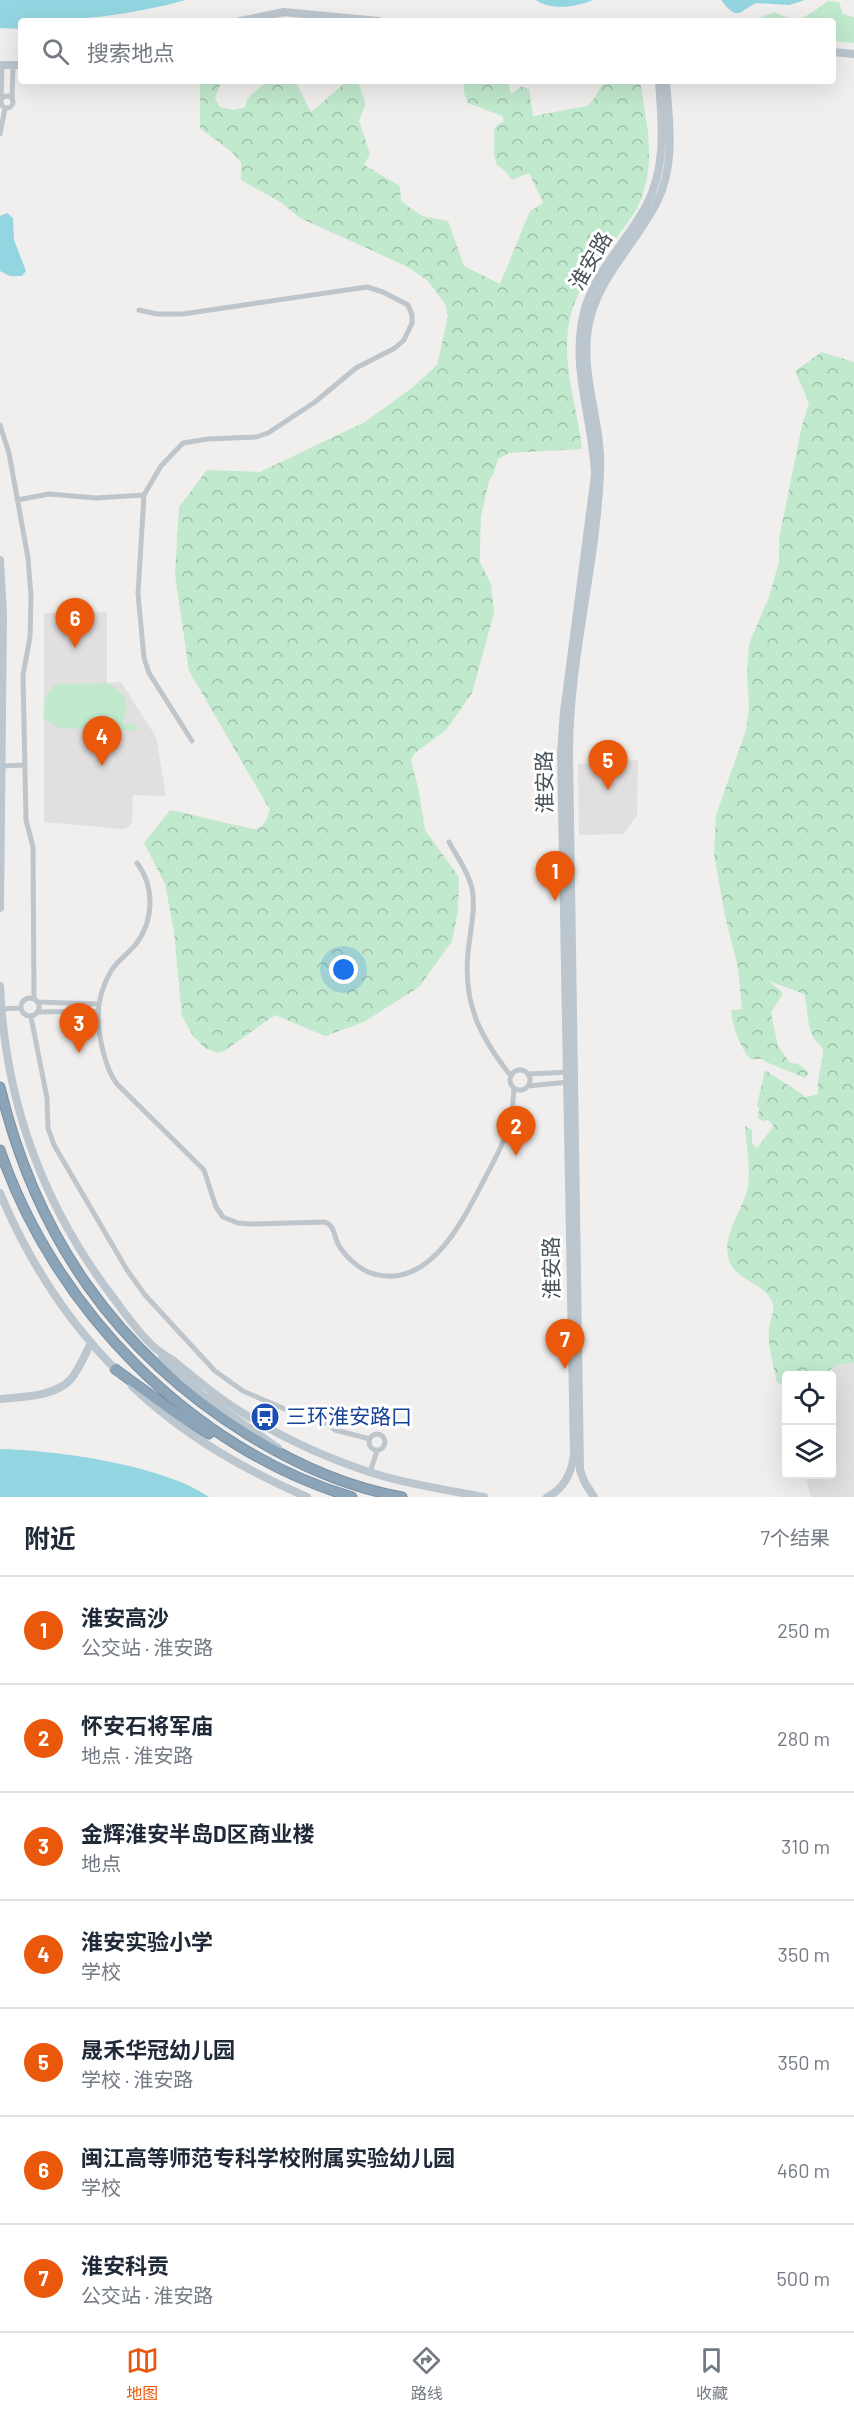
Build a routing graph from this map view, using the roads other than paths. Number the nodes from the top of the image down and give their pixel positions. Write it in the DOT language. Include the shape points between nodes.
graph roads {
  1 [pos="255,18"];
  2 [pos="274,18"];
  3 [pos="318,18"];
  4 [pos="347,18"];
  5 [pos="836,53"];
  6 [pos="854,56"];
  7 [pos="836,57"];
  8 [pos="1,67"];
  9 [pos="17,67"];
  10 [pos="659,84"];
  11 [pos="666,84"];
  12 [pos="12,99"];
  13 [pos="1,100"];
  14 [pos="5,108"];
  15 [pos="0,134"];
  16 [pos="139,310"];
  17 [pos="0,425"];
  18 [pos="144,495"];
  19 [pos="17,500"];
  20 [pos="0,560"];
  21 [pos="192,741"];
  22 [pos="25,765"];
  23 [pos="2,766"];
  24 [pos="449,842"];
  25 [pos="137,863"];
  26 [pos="0,908"];
  27 [pos="0,986"];
  28 [pos="36,1000"];
  29 [pos="98,1004"];
  30 [pos="21,1008"];
  31 [pos="1,1009"];
  32 [pos="98,1011"];
  33 [pos="38,1012"];
  34 [pos="31,1017"];
  35 [pos="571,1072"];
  36 [pos="529,1074"];
  37 [pos="511,1076"];
  38 [pos="571,1082"];
  39 [pos="528,1086"];
  40 [pos="0,1087"];
  41 [pos="514,1088"];
  42 [pos="0,1150"];
  43 [pos="0,1193"];
  44 [pos="91,1343"];
  45 [pos="155,1348"];
  46 [pos="115,1369"];
  47 [pos="0,1399"];
  48 [pos="370,1439"];
  49 [pos="377,1451"];
  50 [pos="265,1461"];
  51 [pos="308,1469"];
  52 [pos="370,1472"];
  53 [pos="307,1497"];
  54 [pos="352,1497"];
  55 [pos="402,1497"];
  56 [pos="484,1497"];
  57 [pos="547,1497"];
  58 [pos="594,1497"];
  1 -- 4 [label="main road" via="284,12"];
  2 -- 3 [label="main road"];
  5 -- 6 [label="main road"];
  6 -- 7 [label="main road"];
  8 -- 9 [label="main road"];
  8 -- 13 [label="street"];
  9 -- 12 [label="street"];
  10 -- 35 [label="main road, 淮安路" via="663,144 654,188 592,290 579,342 595,475 561,752"];
  11 -- 35 [label="main road, 淮安路" via="670,137 667,174 654,208 601,288 586,340 600,469 596,529 569,716"];
  12 -- 13 [label="street" via="8,96"];
  12 -- 14 [label="street" via="11,107"];
  13 -- 14 [label="street"];
  14 -- 15 [label="street"];
  16 -- 18 [label="street" via="183,314 367,287 408,305 412,315 404,340 395,348 356,368 268,433 183,443 161,466"];
  17 -- 19 [label="street" via="8,446"];
  18 -- 19 [label="street" via="96,498 49,494"];
  18 -- 21 [label="street" via="138,594 144,658 149,673"];
  19 -- 22 [label="street" via="31,596 30,637 23,675"];
  20 -- 23 [label="main road"];
  22 -- 23 [label="street"];
  22 -- 28 [label="street" via="26,820 33,847"];
  23 -- 26 [label="main road"];
  24 -- 37 [label="street" via="472,889 468,958 475,1017 486,1042"];
  25 -- 29 [label="street" via="149,889 149,917 141,936 110,972"];
  27 -- 31 [label="main road"];
  28 -- 29 [label="street"];
  28 -- 30 [label="street" via="25,1000"];
  28 -- 33 [label="street"];
  29 -- 32 [label="street"];
  30 -- 31 [label="street"];
  30 -- 34 [label="street" via="23,1014"];
  31 -- 45 [label="main road" via="13,1089 47,1190 91,1266"];
  32 -- 33 [label="street"];
  32 -- 41 [label="street" via="104,1053 113,1079 204,1170 223,1217 251,1224 327,1222 342,1250 362,1269 377,1274 392,1276 415,1269 439,1252 455,1233 505,1137"];
  33 -- 34 [label="street"];
  34 -- 48 [label="street" via="54,1145 145,1294 215,1371 243,1391 287,1410 312,1411 335,1430"];
  35 -- 36 [label="street"];
  35 -- 38 [label="main road, 淮安路"];
  36 -- 37 [label="street" via="519,1070"];
  36 -- 39 [label="street"];
  37 -- 41 [label="street"];
  38 -- 39 [label="street"];
  38 -- 57 [label="main road, 淮安路" via="574,1454 561,1488"];
  38 -- 58 [label="main road, 淮安路" via="580,1470"];
  39 -- 41 [label="street"];
  40 -- 51 [label="highway" via="22,1167 73,1265 97,1300 139,1349 177,1384 223,1419"];
  42 -- 50 [label="highway" via="13,1186 57,1267 109,1338 177,1404"];
  43 -- 44 [label="main road" via="40,1272"];
  44 -- 46 [label="main road"];
  44 -- 47 [label="main road" via="74,1375 62,1386"];
  45 -- 51 [label="main road" via="202,1395"];
  45 -- 52 [label="main road" via="221,1399 266,1427"];
  46 -- 50 [label="highway" via="192,1424"];
  46 -- 53 [label="main road" via="165,1415 216,1452"];
  48 -- 49 [label="street" via="370,1446"];
  48 -- 49 [label="street" via="376,1434 384,1439 384,1447"];
  49 -- 52 [label="street"];
  50 -- 54 [label="highway"];
  51 -- 55 [label="highway" via="377,1493"];
  52 -- 56 [label="main road"];
}
